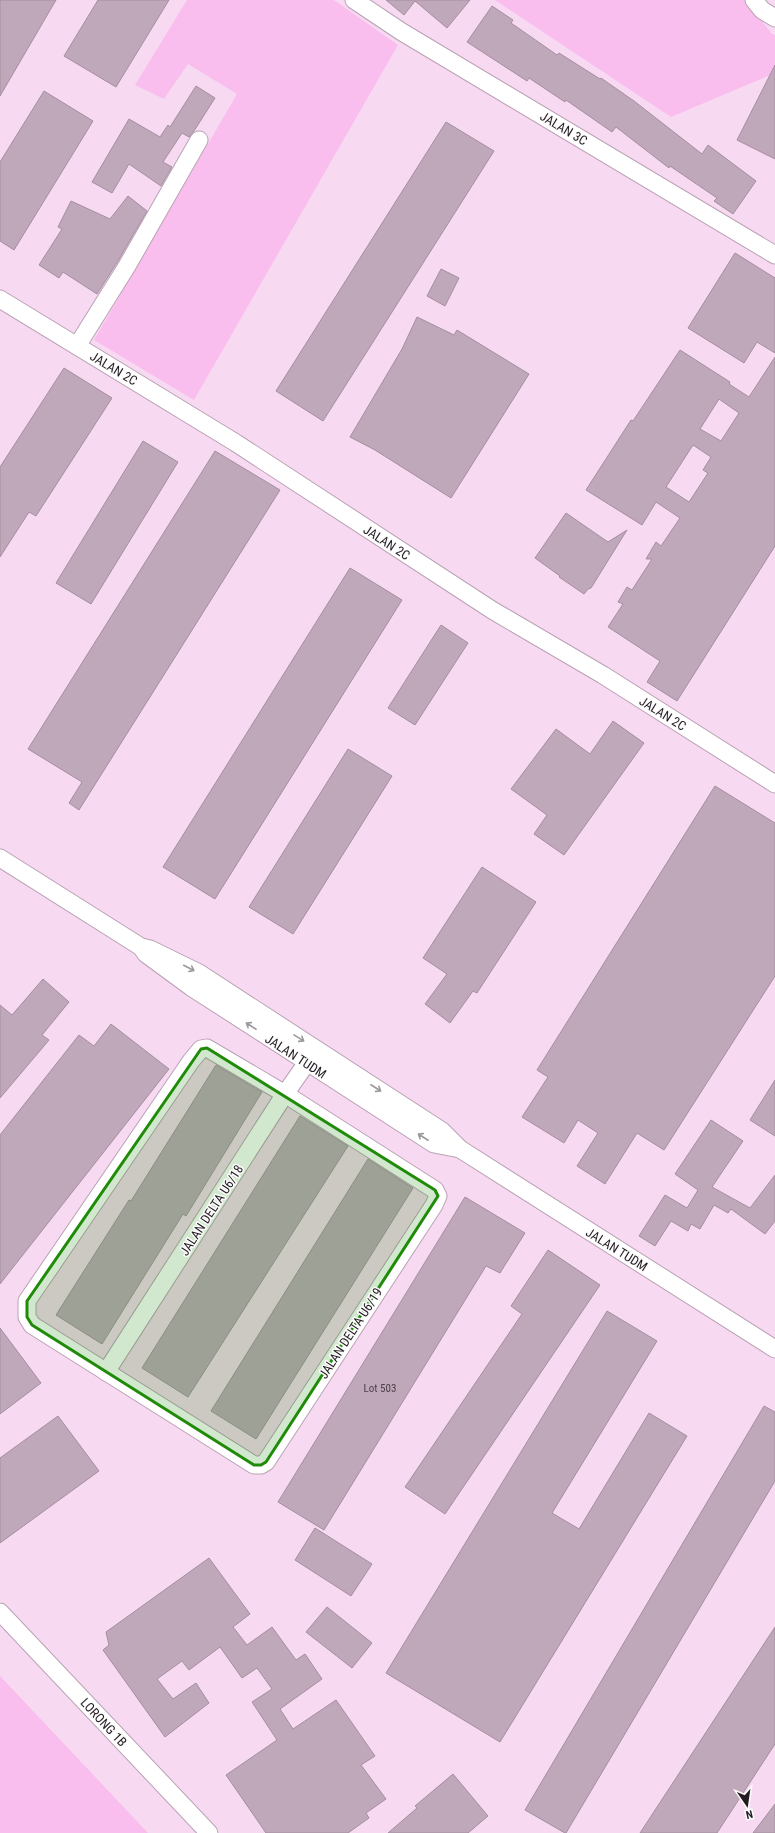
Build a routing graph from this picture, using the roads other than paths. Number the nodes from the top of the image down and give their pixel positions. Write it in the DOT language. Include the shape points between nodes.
graph roads {
  1 [pos="354,0"];
  2 [pos="754,0"];
  3 [pos="775,18"];
  4 [pos="199,140"];
  5 [pos="775,255"];
  6 [pos="0,299"];
  7 [pos="77,346"];
  8 [pos="775,784"];
  9 [pos="0,858"];
  10 [pos="312,1056"];
  11 [pos="285,1094"];
  12 [pos="775,1349"];
  13 [pos="106,1372"];
  14 [pos="0,1612"];
  15 [pos="209,1833"];
  1 -- 5 [label="street, JALAN 3C" via="402,32"];
  2 -- 3 [label="street" via="762,10"];
  4 -- 7 [label="street" via="127,266"];
  6 -- 7 [label="street, JALAN 2C"];
  7 -- 8 [label="street, JALAN 2C" via="236,443 492,610 603,675"];
  9 -- 10 [label="street, JALAN TUDM" via="141,947 199,973"];
  10 -- 11 [label="street, JALAN DELTA U6/18"];
  10 -- 12 [label="street, JALAN TUDM" via="442,1131 460,1149"];
  11 -- 13 [label="street, JALAN DELTA U6/18"];
  11 -- 13 [label="street" via="207,1048 201,1049 27,1301 27,1317 32,1325"];
  11 -- 13 [label="street, JALAN DELTA U6/19" via="435,1190 438,1196 434,1205 266,1462 261,1465 254,1465"];
  14 -- 15 [label="street, LORONG 1B"];
}
